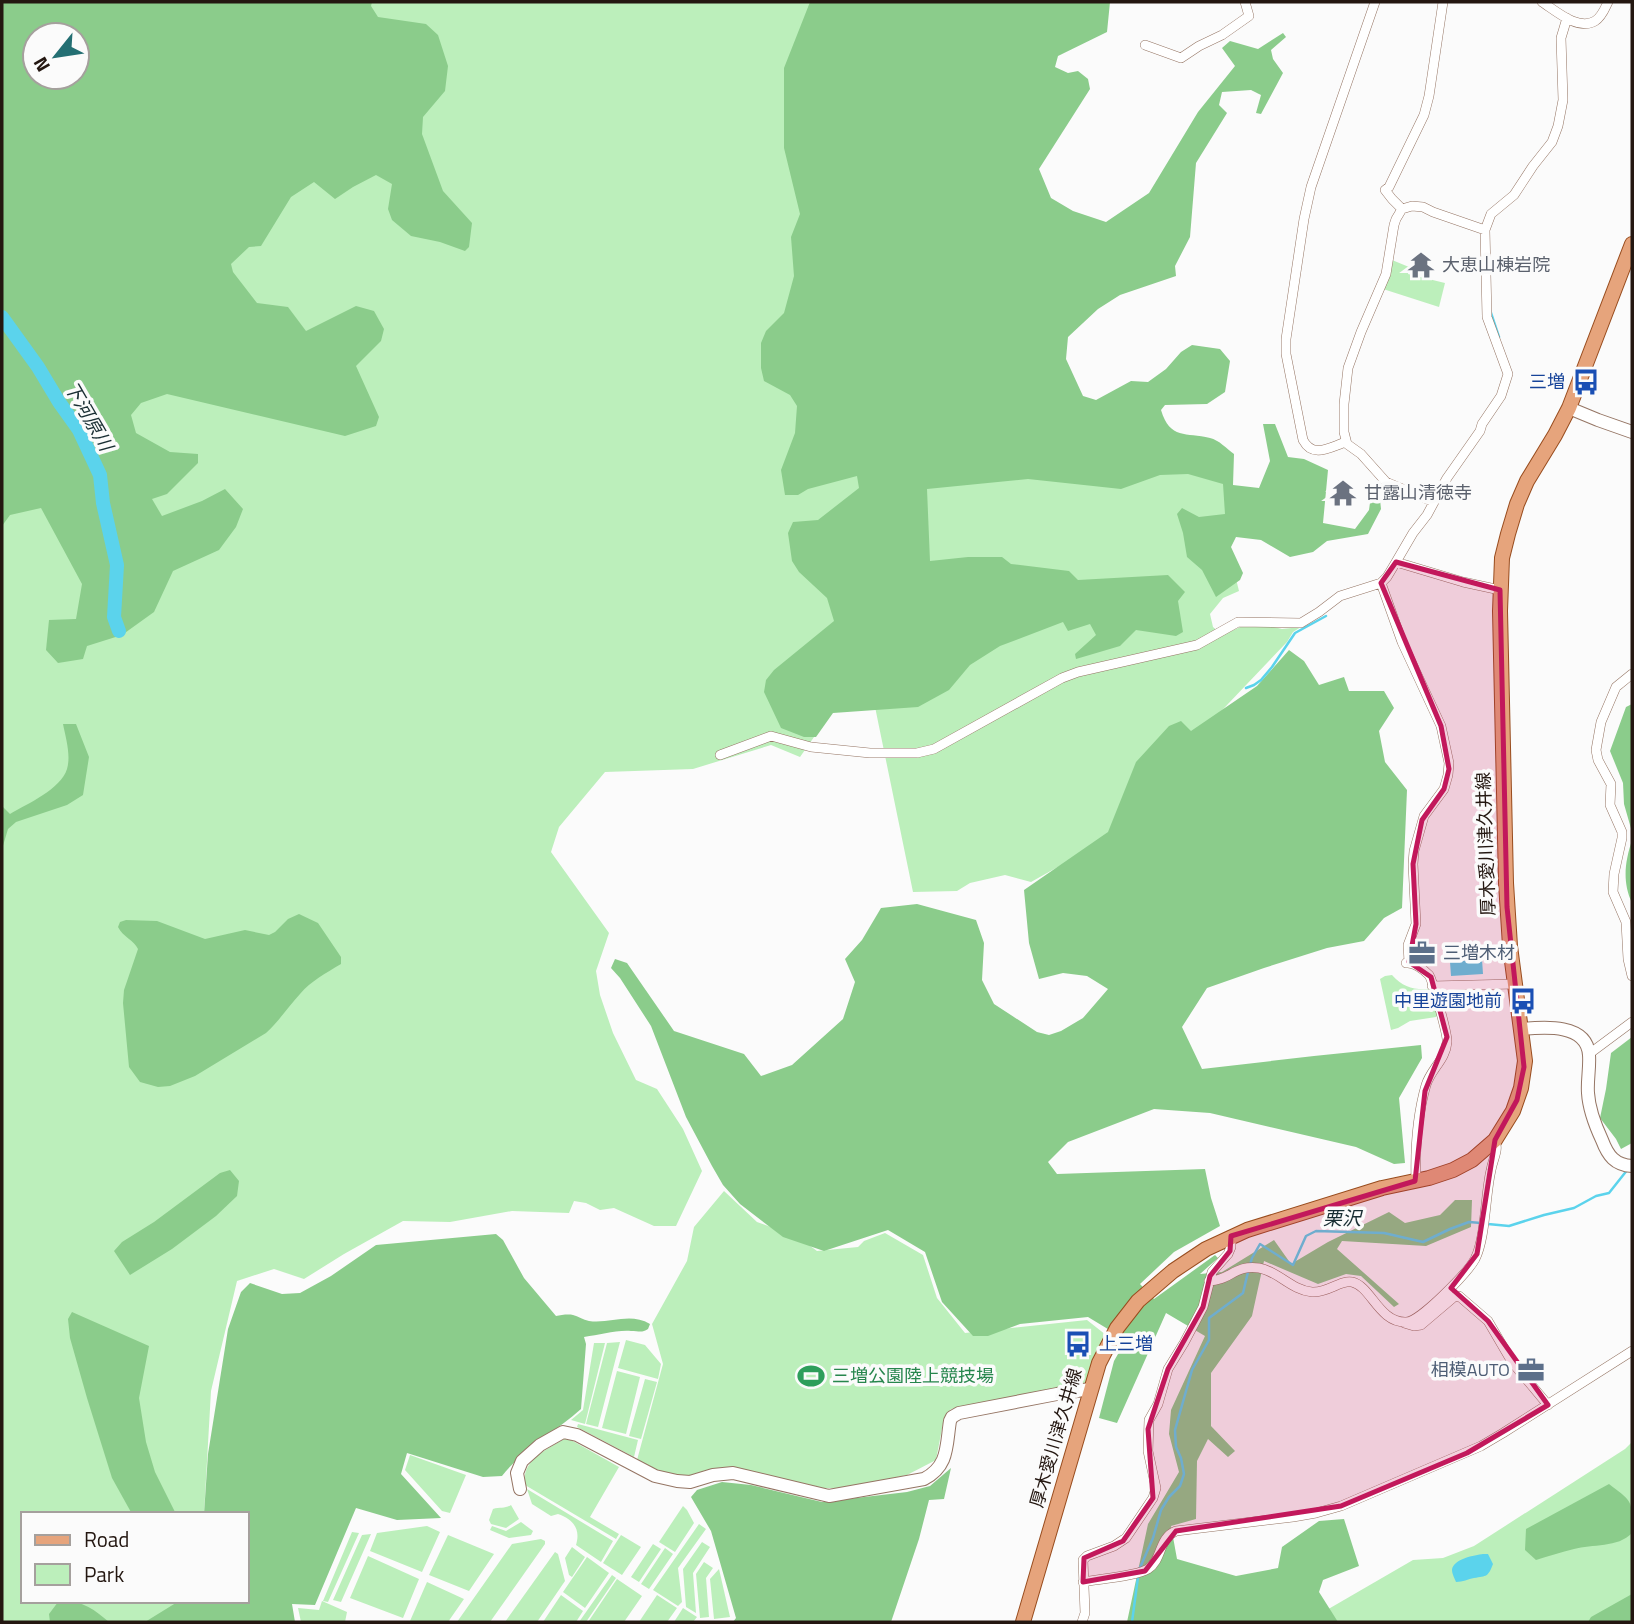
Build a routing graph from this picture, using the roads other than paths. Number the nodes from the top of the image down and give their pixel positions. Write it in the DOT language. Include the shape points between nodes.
graph roads {
  1 [pos="1245,2"];
  2 [pos="1375,2"];
  3 [pos="1443,2"];
  4 [pos="1542,2"];
  5 [pos="1608,2"];
  6 [pos="1567,18"];
  7 [pos="1145,46"];
  8 [pos="1402,209"];
  9 [pos="1485,230"];
  10 [pos="1632,244"];
  11 [pos="1569,408"];
  12 [pos="1632,432"];
  13 [pos="1346,442"];
  14 [pos="1434,502"];
  15 [pos="1395,562"];
  16 [pos="1381,583"];
  17 [pos="1500,590"];
  18 [pos="1632,674"];
  19 [pos="720,755"];
  20 [pos="1632,975"];
  21 [pos="1514,984"];
  22 [pos="1432,986"];
  23 [pos="1632,1022"];
  24 [pos="1521,1029"];
  25 [pos="1589,1054"];
  26 [pos="1495,1139"];
  27 [pos="1630,1166"];
  28 [pos="1416,1181"];
  29 [pos="1231,1236"];
  30 [pos="1209,1281"];
  31 [pos="1404,1322"];
  32 [pos="1632,1351"];
  33 [pos="1090,1389"];
  34 [pos="1548,1405"];
  35 [pos="520,1489"];
  36 [pos="1083,1583"];
  37 [pos="1023,1622"];
  38 [pos="1082,1622"];
  1 -- 7 [label="street" via="1249,16 1181,58"];
  2 -- 13 [label="street" via="1311,187 1286,339 1303,440 1312,450"];
  3 -- 8 [label="street" via="1424,115 1385,190"];
  4 -- 6 [label="street"];
  5 -- 6 [label="street" via="1595,21"];
  6 -- 9 [label="street" via="1561,38 1563,100 1552,142 1514,195 1492,214"];
  8 -- 9 [label="street" via="1423,208"];
  8 -- 13 [label="street" via="1394,225 1386,274 1348,368"];
  9 -- 14 [label="street" via="1486,317 1508,374 1497,404"];
  10 -- 11 [label="main road, 厚木愛川津久井線"];
  11 -- 12 [label="street"];
  11 -- 17 [label="main road, 厚木愛川津久井線" via="1517,504 1504,547"];
  13 -- 14 [label="street" via="1386,482"];
  14 -- 15 [label="street"];
  15 -- 16 [label="street"];
  15 -- 17 [label="street"];
  16 -- 19 [label="street" via="1340,596 1301,623 1238,622 1196,645 1078,672 934,749 870,753 811,747 771,736"];
  16 -- 22 [label="street" via="1441,726 1449,763 1444,789 1424,816 1414,851 1416,924 1408,945 1408,962 1431,977"];
  17 -- 21 [label="main road, 厚木愛川津久井線" via="1505,856"];
  18 -- 20 [label="street" via="1616,687 1601,722 1596,754 1611,784 1610,805 1622,832 1613,892 1626,922"];
  21 -- 22 [label="street"];
  21 -- 24 [label="main road, 厚木愛川津久井線"];
  22 -- 28 [label="street" via="1447,1044 1425,1091"];
  23 -- 25 [label="street"];
  24 -- 25 [label="street" via="1561,1028 1582,1039"];
  24 -- 26 [label="main road, 厚木愛川津久井線" via="1525,1061 1521,1088"];
  25 -- 27 [label="street" via="1592,1114 1610,1157"];
  26 -- 28 [label="main road, 厚木愛川津久井線" via="1463,1166"];
  26 -- 31 [label="street" via="1498,1147 1477,1254 1468,1270 1420,1316"];
  28 -- 29 [label="main road, 厚木愛川津久井線"];
  29 -- 30 [label="street" via="1228,1254"];
  29 -- 33 [label="main road, 厚木愛川津久井線" via="1163,1279 1125,1315"];
  30 -- 31 [label="street" via="1255,1267 1307,1291 1355,1283 1388,1316"];
  30 -- 36 [label="street" via="1203,1307 1168,1369 1149,1420 1148,1451 1156,1488 1153,1498 1123,1541 1084,1559"];
  31 -- 34 [label="street" via="1421,1325 1459,1296 1488,1321 1512,1362"];
  32 -- 34 [label="street"];
  33 -- 35 [label="street" via="959,1413 950,1421 943,1463 932,1475 838,1495 733,1474 691,1482 665,1479 563,1432 526,1456 517,1473"];
  33 -- 37 [label="main road, 厚木愛川津久井線"];
  34 -- 36 [label="street" via="1467,1452 1333,1508 1176,1531 1167,1535 1154,1563 1141,1573"];
  36 -- 38 [label="street"];
}
